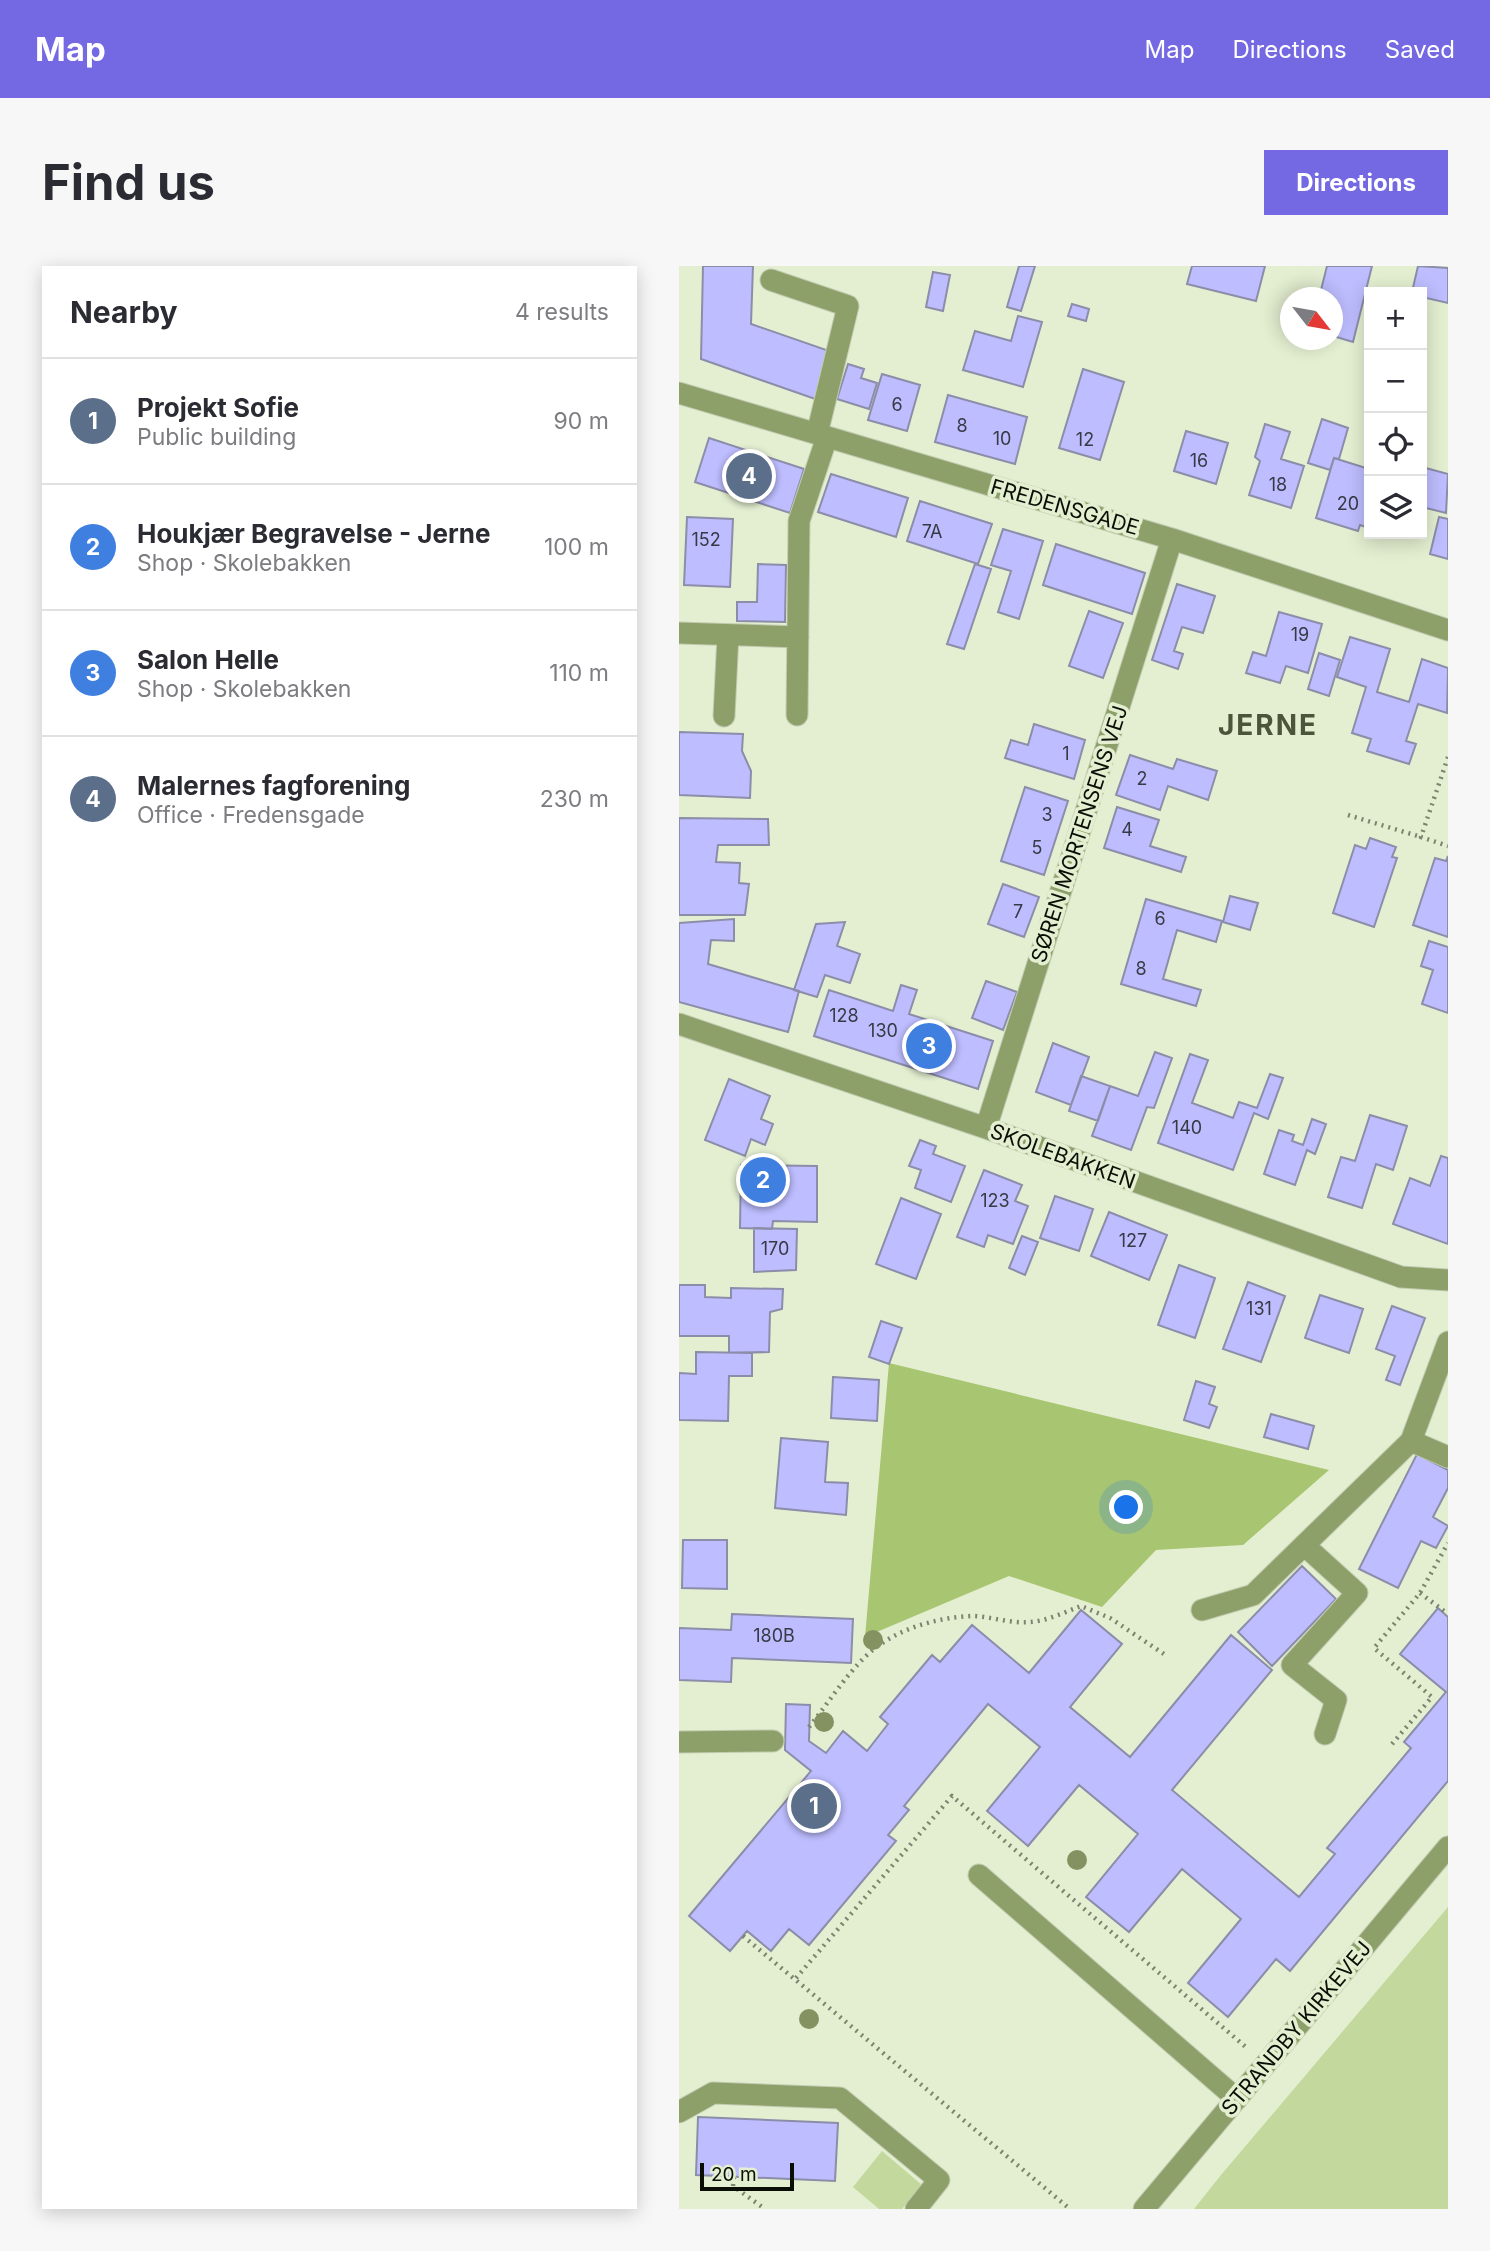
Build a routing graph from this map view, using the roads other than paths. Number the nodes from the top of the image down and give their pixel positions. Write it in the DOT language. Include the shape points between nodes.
graph roads {
  1 [pos="771,280"];
  2 [pos="679,393"];
  3 [pos="822,435"];
  4 [pos="1172,539"];
  5 [pos="1448,630"];
  6 [pos="679,633"];
  7 [pos="729,635"];
  8 [pos="798,637"];
  9 [pos="797,715"];
  10 [pos="724,716"];
  11 [pos="679,1024"];
  12 [pos="986,1128"];
  13 [pos="1448,1280"];
  14 [pos="1448,1342"];
  15 [pos="1411,1441"];
  16 [pos="1448,1457"];
  17 [pos="1304,1545"];
  18 [pos="1202,1609"];
  19 [pos="1325,1734"];
  20 [pos="773,1741"];
  21 [pos="679,1742"];
  22 [pos="1448,1847"];
  23 [pos="979,1875"];
  24 [pos="1237,2099"];
  25 [pos="679,2112"];
  26 [pos="916,2209"];
  27 [pos="1144,2209"];
  1 -- 3 [label="street" via="848,306"];
  2 -- 3 [label="street, FREDENSGADE"];
  3 -- 4 [label="street, FREDENSGADE"];
  3 -- 8 [label="street" via="799,521"];
  4 -- 5 [label="street, FREDENSGADE"];
  4 -- 12 [label="street, SØREN MORTENSENS VEJ"];
  6 -- 7 [label="street"];
  7 -- 8 [label="street"];
  7 -- 10 [label="street"];
  8 -- 9 [label="street"];
  11 -- 12 [label="street, SKOLEBAKKEN"];
  12 -- 13 [label="street, SKOLEBAKKEN" via="1401,1276"];
  14 -- 15 [label="street"];
  15 -- 16 [label="street"];
  15 -- 17 [label="street"];
  17 -- 18 [label="street" via="1253,1595"];
  17 -- 19 [label="street" via="1357,1593 1292,1665 1336,1700"];
  20 -- 21 [label="street"];
  22 -- 24 [label="street, STRANDBY KIRKEVEJ"];
  23 -- 24 [label="street"];
  24 -- 27 [label="street, STRANDBY KIRKEVEJ"];
  25 -- 26 [label="street" via="713,2093 840,2098 939,2180"];
}
